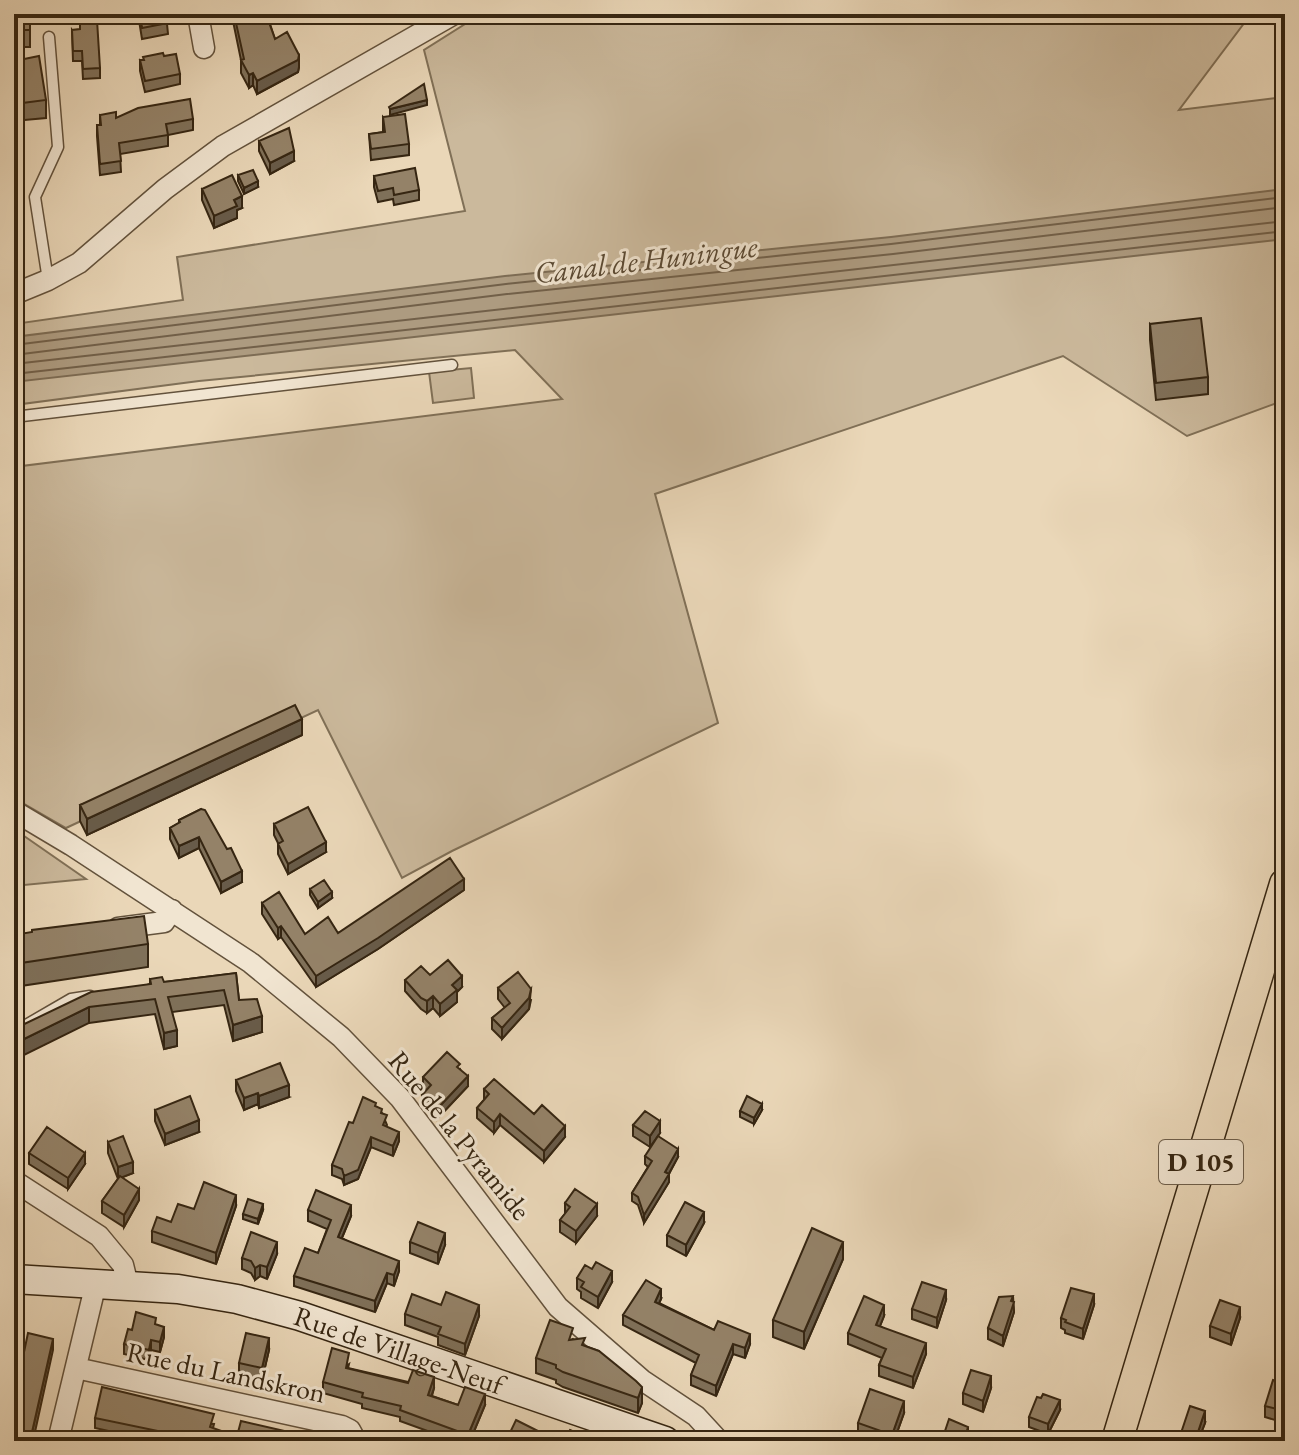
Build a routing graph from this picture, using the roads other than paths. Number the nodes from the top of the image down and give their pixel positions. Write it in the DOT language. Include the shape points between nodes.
graph roads {
  1 [pos="198,14"];
  2 [pos="454,14"];
  3 [pos="49,37"];
  4 [pos="204,48"];
  5 [pos="48,280"];
  6 [pos="14,294"];
  7 [pos="452,365"];
  8 [pos="14,417"];
  9 [pos="14,811"];
  10 [pos="1285,884"];
  11 [pos="172,910"];
  12 [pos="104,930"];
  13 [pos="101,994"];
  14 [pos="14,1032"];
  15 [pos="14,1181"];
  16 [pos="14,1279"];
  17 [pos="96,1283"];
  18 [pos="128,1285"];
  19 [pos="76,1368"];
  20 [pos="58,1441"];
  21 [pos="356,1441"];
  22 [pos="665,1441"];
  23 [pos="719,1441"];
  24 [pos="1117,1441"];
  1 -- 4 [label="street"];
  2 -- 5 [label="street" via="223,146 79,263"];
  3 -- 5 [label="lane" via="58,147 35,197"];
  5 -- 6 [label="street"];
  7 -- 8 [label="lane"];
  9 -- 11 [label="street, Rue de la Pyramide"];
  10 -- 24 [label="main road, D 105"];
  11 -- 12 [label="street" via="164,922"];
  11 -- 23 [label="street, Rue de la Pyramide" via="341,1037 400,1098 558,1307 642,1380 696,1416"];
  13 -- 14 [label="lane" via="71,999"];
  15 -- 18 [label="street" via="99,1236 123,1265"];
  16 -- 17 [label="street, Rue de Village-Neuf"];
  17 -- 18 [label="street, Rue de Village-Neuf"];
  17 -- 19 [label="street"];
  18 -- 22 [label="street, Rue de Village-Neuf" via="237,1299 300,1316"];
  19 -- 20 [label="street"];
  19 -- 21 [label="street, Rue du Landskron" via="342,1426"];
}
